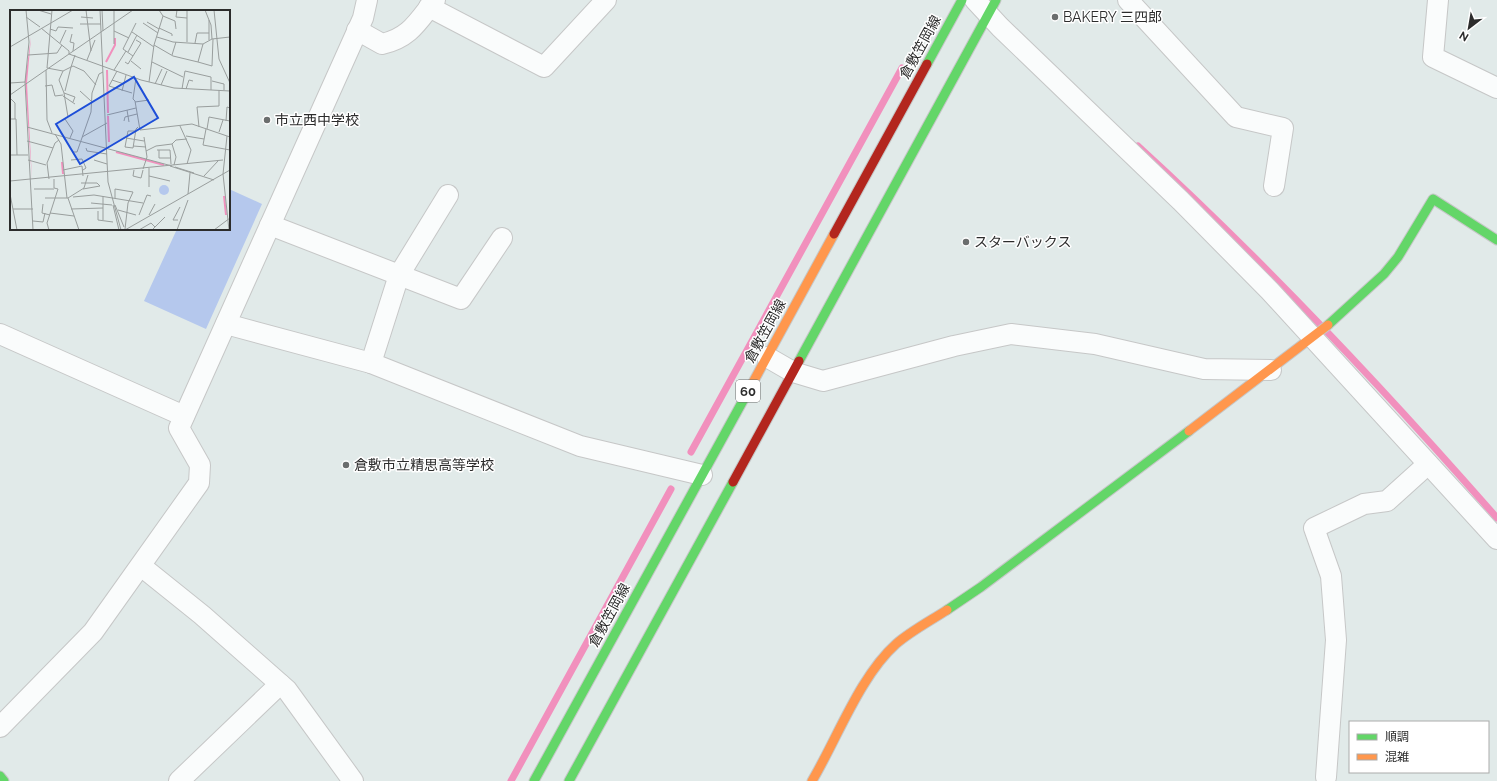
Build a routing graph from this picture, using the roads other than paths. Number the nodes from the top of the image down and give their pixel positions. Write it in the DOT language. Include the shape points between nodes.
graph roads {
  1 [pos="367,0"];
  2 [pos="606,0"];
  3 [pos="962,0"];
  4 [pos="1128,0"];
  5 [pos="1438,0"];
  6 [pos="432,4"];
  7 [pos="986,5"];
  8 [pos="357,30"];
  9 [pos="1497,88"];
  10 [pos="1274,186"];
  11 [pos="448,195"];
  12 [pos="270,225"];
  13 [pos="502,238"];
  14 [pos="1497,240"];
  15 [pos="399,275"];
  16 [pos="226,324"];
  17 [pos="0,334"];
  18 [pos="1316,336"];
  19 [pos="767,357"];
  20 [pos="371,363"];
  21 [pos="1271,370"];
  22 [pos="792,372"];
  23 [pos="184,416"];
  24 [pos="1428,464"];
  25 [pos="702,475"];
  26 [pos="1497,539"];
  27 [pos="141,566"];
  28 [pos="280,684"];
  29 [pos="0,727"];
  30 [pos="0,776"];
  31 [pos="191,777"];
  32 [pos="1326,777"];
  33 [pos="4,781"];
  34 [pos="353,781"];
  35 [pos="534,781"];
  36 [pos="569,781"];
  37 [pos="812,781"];
  1 -- 8 [label="street"];
  2 -- 6 [label="street" via="544,67"];
  3 -- 19 [label="main road, 倉敷笠岡線 / 60"];
  4 -- 10 [label="street" via="1236,117 1283,128"];
  5 -- 9 [label="street" via="1433,57"];
  6 -- 8 [label="street" via="406,35 396,41 382,44"];
  7 -- 18 [label="street"];
  7 -- 22 [label="main road, 60"];
  8 -- 12 [label="street"];
  11 -- 15 [label="street"];
  12 -- 15 [label="street"];
  12 -- 16 [label="street"];
  13 -- 15 [label="street" via="461,299"];
  14 -- 18 [label="main road" via="1433,199 1398,257 1384,274"];
  15 -- 20 [label="street"];
  16 -- 20 [label="street"];
  16 -- 23 [label="street"];
  17 -- 23 [label="street"];
  18 -- 21 [label="main road"];
  18 -- 24 [label="street"];
  19 -- 22 [label="street"];
  19 -- 25 [label="main road, 倉敷笠岡線 / 60"];
  20 -- 25 [label="street" via="580,446"];
  21 -- 22 [label="street" via="1204,370 1095,344 1011,334 954,346 823,381"];
  21 -- 37 [label="main road" via="981,587 896,644 866,679"];
  22 -- 36 [label="main road, 60"];
  23 -- 27 [label="street" via="179,428 200,465 199,483"];
  24 -- 26 [label="street"];
  24 -- 32 [label="street" via="1386,501 1364,504 1314,528 1331,576 1336,640"];
  25 -- 35 [label="main road, 倉敷笠岡線 / 60"];
  27 -- 28 [label="street" via="202,615"];
  27 -- 29 [label="street" via="94,632"];
  28 -- 31 [label="street"];
  28 -- 34 [label="street"];
  30 -- 33 [label="main road"];
}
